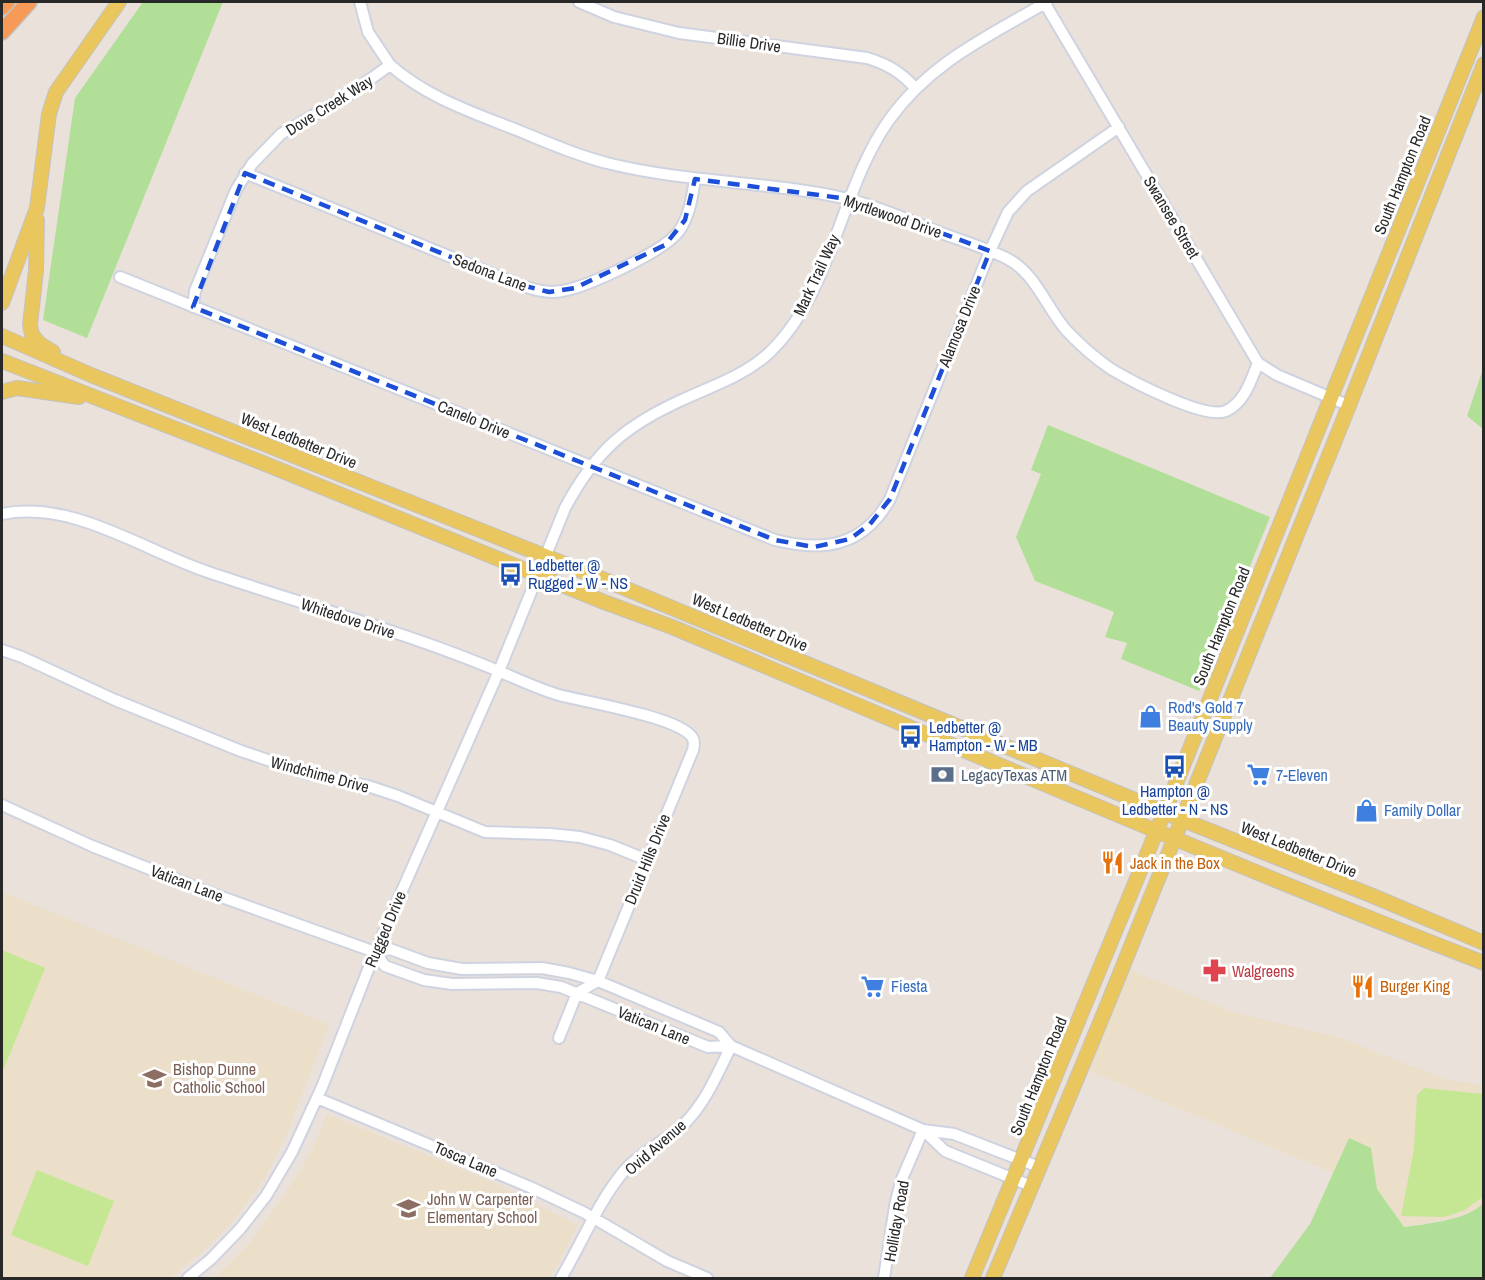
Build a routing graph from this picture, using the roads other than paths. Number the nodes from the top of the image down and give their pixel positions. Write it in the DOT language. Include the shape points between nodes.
graph roads {
  1 [pos="7,2"];
  2 [pos="29,2"];
  3 [pos="119,2"];
  4 [pos="360,2"];
  5 [pos="579,2"];
  6 [pos="1045,2"];
  7 [pos="2,7"];
  8 [pos="1484,17"];
  9 [pos="2,32"];
  10 [pos="1484,64"];
  11 [pos="390,65"];
  12 [pos="915,88"];
  13 [pos="1119,128"];
  14 [pos="245,173"];
  15 [pos="695,178"];
  16 [pos="849,199"];
  17 [pos="37,208"];
  18 [pos="990,251"];
  19 [pos="1384,264"];
  20 [pos="1402,272"];
  21 [pos="120,277"];
  22 [pos="2,303"];
  23 [pos="193,306"];
  24 [pos="2,336"];
  25 [pos="2,361"];
  26 [pos="1258,363"];
  27 [pos="91,375"];
  28 [pos="2,392"];
  29 [pos="1331,398"];
  30 [pos="108,402"];
  31 [pos="1350,406"];
  32 [pos="265,445"];
  33 [pos="258,461"];
  34 [pos="590,466"];
  35 [pos="2,514"];
  36 [pos="1275,536"];
  37 [pos="831,545"];
  38 [pos="1292,546"];
  39 [pos="546,556"];
  40 [pos="538,575"];
  41 [pos="2,650"];
  42 [pos="499,671"];
  43 [pos="693,737"];
  44 [pos="1015,749"];
  45 [pos="1004,768"];
  46 [pos="2,805"];
  47 [pos="436,812"];
  48 [pos="1164,813"];
  49 [pos="1183,820"];
  50 [pos="1157,832"];
  51 [pos="1175,839"];
  52 [pos="647,861"];
  53 [pos="1373,896"];
  54 [pos="1365,917"];
  55 [pos="1484,943"];
  56 [pos="375,952"];
  57 [pos="1484,963"];
  58 [pos="598,981"];
  59 [pos="577,993"];
  60 [pos="559,1038"];
  61 [pos="731,1046"];
  62 [pos="1051,1087"];
  63 [pos="1070,1095"];
  64 [pos="317,1098"];
  65 [pos="923,1130"];
  66 [pos="1021,1160"];
  67 [pos="1039,1167"];
  68 [pos="1013,1179"];
  69 [pos="1031,1186"];
  70 [pos="594,1218"];
  71 [pos="188,1278"];
  72 [pos="561,1278"];
  73 [pos="707,1278"];
  74 [pos="884,1278"];
  75 [pos="972,1278"];
  76 [pos="993,1278"];
  1 -- 7 [label="highway"];
  2 -- 9 [label="highway"];
  3 -- 17 [label="main road" via="56,92"];
  4 -- 11 [label="street, Dove Creek Way" via="368,32"];
  5 -- 12 [label="street, Billie Drive" via="614,17 679,33 867,58 888,64"];
  6 -- 12 [label="street, Mark Trail Way" via="961,52"];
  6 -- 13 [label="street, Swansee Street"];
  8 -- 19 [label="main road, South Hampton Road"];
  10 -- 20 [label="main road"];
  11 -- 14 [label="street, Dove Creek Way" via="347,96 281,134"];
  11 -- 15 [label="street, Myrtlewood Drive" via="442,100 571,151 611,164"];
  12 -- 16 [label="street, Mark Trail Way" via="873,146"];
  13 -- 18 [label="street, Alamosa Drive" via="1027,191 1008,212"];
  13 -- 26 [label="street, Swansee Street"];
  14 -- 15 [label="street, Sedona Lane" via="517,284 549,292 575,288 665,244 685,220"];
  14 -- 23 [label="street, Dove Creek Way" via="195,291"];
  15 -- 16 [label="street, Myrtlewood Drive"];
  16 -- 18 [label="street, Myrtlewood Drive"];
  16 -- 34 [label="street, Mark Trail Way" via="818,279 787,332 769,353 728,380 638,422 611,442"];
  17 -- 22 [label="main road"];
  17 -- 27 [label="main road" via="32,335 50,351"];
  18 -- 26 [label="street, Myrtlewood Drive" via="1008,258 1029,276 1066,329 1089,352 1112,369 1192,407 1209,413 1234,406 1246,392"];
  18 -- 37 [label="street, Alamosa Drive" via="890,499 870,524 850,539"];
  19 -- 20 [label="main road"];
  19 -- 29 [label="main road, South Hampton Road"];
  20 -- 31 [label="main road"];
  21 -- 23 [label="street, Canelo Drive"];
  23 -- 34 [label="street, Canelo Drive"];
  24 -- 27 [label="main road, West Ledbetter Drive"];
  25 -- 30 [label="main road"];
  26 -- 29 [label="street, Swansee Street"];
  27 -- 32 [label="main road, West Ledbetter Drive"];
  28 -- 30 [label="main road" via="17,388"];
  29 -- 31 [label="street, Swansee Street"];
  29 -- 36 [label="main road, South Hampton Road"];
  30 -- 33 [label="main road"];
  31 -- 38 [label="main road"];
  32 -- 33 [label="main road"];
  32 -- 39 [label="main road, West Ledbetter Drive"];
  33 -- 40 [label="main road"];
  34 -- 37 [label="street, Canelo Drive" via="775,540 814,547"];
  34 -- 39 [label="street, Mark Trail Way" via="565,508"];
  35 -- 42 [label="street, Whitedove Drive" via="38,511 84,522 205,571"];
  36 -- 38 [label="main road"];
  36 -- 48 [label="main road, South Hampton Road"];
  38 -- 49 [label="main road"];
  39 -- 40 [label="street, Rugged Drive"];
  39 -- 44 [label="main road, West Ledbetter Drive"];
  40 -- 42 [label="street, Rugged Drive"];
  40 -- 45 [label="main road" via="672,627"];
  41 -- 47 [label="street, Windchime Drive" via="241,752 306,773 388,792"];
  42 -- 43 [label="street, Whitedove Drive" via="543,690 630,710"];
  42 -- 47 [label="street, Rugged Drive"];
  43 -- 52 [label="street, Druid Hills Drive" via="693,750"];
  44 -- 45 [label="main road"];
  44 -- 48 [label="main road, West Ledbetter Drive"];
  45 -- 50 [label="main road"];
  46 -- 56 [label="street, Vatican Lane" via="205,891"];
  47 -- 52 [label="street, Windchime Drive" via="485,832 580,837"];
  47 -- 56 [label="street, Rugged Drive"];
  48 -- 49 [label="main road, West Ledbetter Drive"];
  48 -- 50 [label="main road, South Hampton Road"];
  49 -- 51 [label="main road"];
  49 -- 53 [label="main road, West Ledbetter Drive"];
  50 -- 51 [label="main road"];
  50 -- 62 [label="main road, South Hampton Road"];
  51 -- 54 [label="main road"];
  51 -- 63 [label="main road"];
  52 -- 58 [label="street, Druid Hills Drive"];
  53 -- 54 [label="main road"];
  53 -- 55 [label="main road, West Ledbetter Drive"];
  54 -- 57 [label="main road"];
  56 -- 58 [label="street, Vatican Lane" via="390,949 428,963 462,969 542,968"];
  56 -- 59 [label="street, Vatican Lane" via="385,966 424,980 476,985 537,983"];
  56 -- 64 [label="street, Rugged Drive"];
  58 -- 59 [label="street"];
  58 -- 61 [label="street, Vatican Lane" via="719,1032"];
  59 -- 60 [label="street"];
  59 -- 61 [label="street, Vatican Lane" via="708,1047"];
  61 -- 65 [label="street, Vatican Lane"];
  61 -- 70 [label="street, Ovid Avenue" via="713,1083 683,1125 625,1170"];
  62 -- 63 [label="main road"];
  62 -- 66 [label="main road, South Hampton Road"];
  63 -- 67 [label="main road"];
  64 -- 70 [label="street, Tosca Lane" via="492,1169"];
  64 -- 71 [label="street, Rugged Drive" via="266,1196 240,1229"];
  65 -- 66 [label="street, Vatican Lane" via="954,1134"];
  65 -- 68 [label="street, Vatican Lane" via="945,1151"];
  65 -- 74 [label="street, Holliday Road" via="895,1206"];
  66 -- 67 [label="street, Vatican Lane"];
  66 -- 68 [label="main road, South Hampton Road"];
  67 -- 69 [label="main road"];
  68 -- 69 [label="street, Vatican Lane"];
  68 -- 75 [label="main road, South Hampton Road"];
  69 -- 76 [label="main road"];
  70 -- 72 [label="street, Ovid Avenue"];
  70 -- 73 [label="street, Tosca Lane" via="667,1261"];
}
